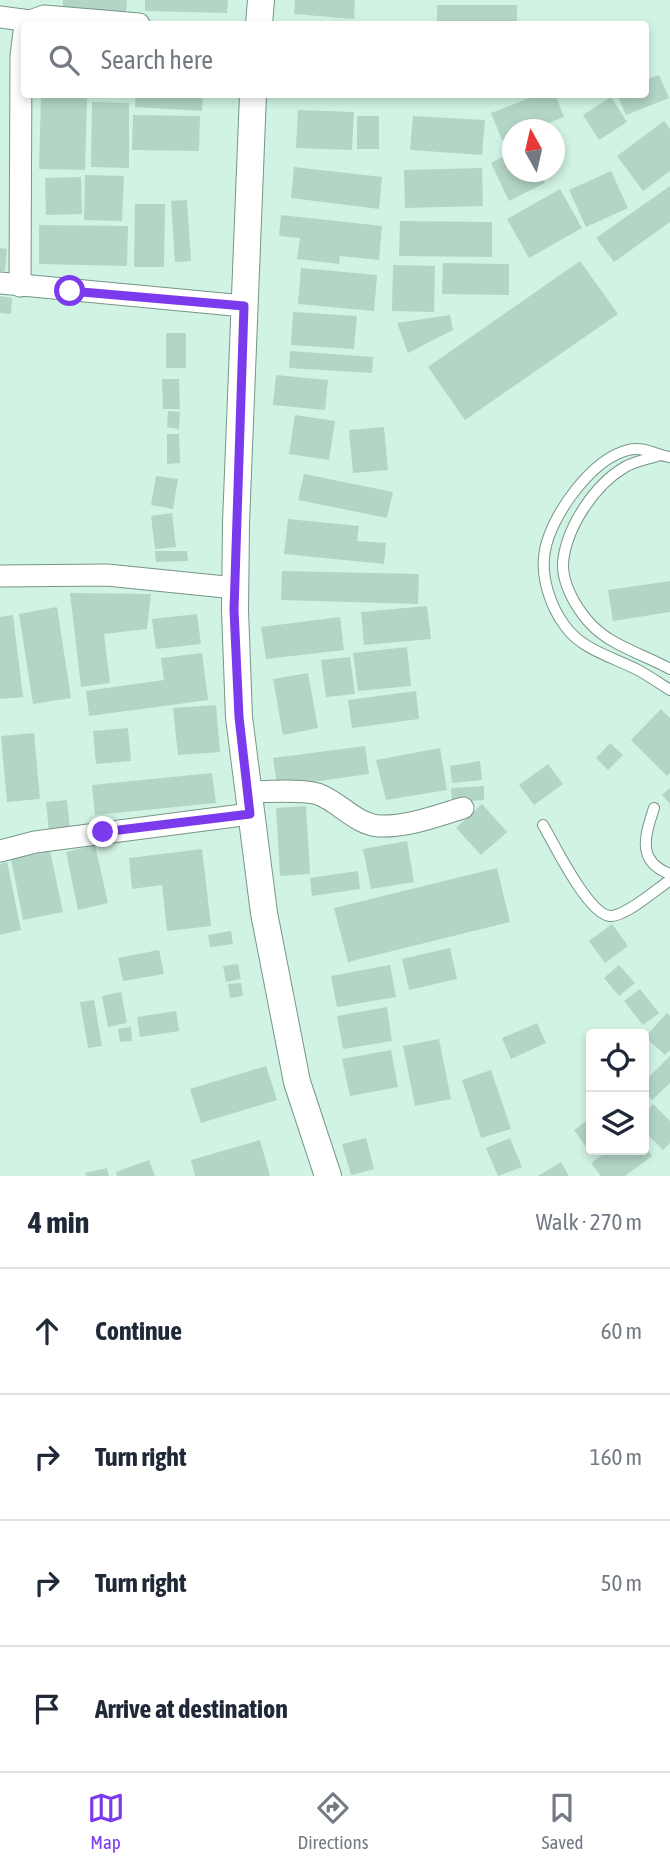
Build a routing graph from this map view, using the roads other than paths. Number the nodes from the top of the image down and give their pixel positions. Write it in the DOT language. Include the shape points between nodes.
graph roads {
  1 [pos="261,0"];
  2 [pos="0,17"];
  3 [pos="36,21"];
  4 [pos="103,21"];
  5 [pos="259,21"];
  6 [pos="21,24"];
  7 [pos="21,57"];
  8 [pos="253,98"];
  9 [pos="10,136"];
  10 [pos="10,284"];
  11 [pos="244,306"];
  12 [pos="665,456"];
  13 [pos="0,576"];
  14 [pos="235,588"];
  15 [pos="670,669"];
  16 [pos="670,690"];
  17 [pos="249,803"];
  18 [pos="463,808"];
  19 [pos="654,808"];
  20 [pos="543,825"];
  21 [pos="0,851"];
  22 [pos="670,877"];
  23 [pos="328,1176"];
  1 -- 5 [label="street"];
  2 -- 6 [label="street"];
  3 -- 4 [label="street" via="44,16"];
  7 -- 9 [label="street"];
  8 -- 11 [label="street"];
  9 -- 10 [label="street"];
  10 -- 11 [label="street"];
  11 -- 14 [label="street"];
  12 -- 15 [label="lane" via="625,467 586,504 572,529 563,564 566,584 589,623"];
  12 -- 16 [label="lane" via="629,449 584,480 555,522 545,550 545,577 551,601 574,637"];
  13 -- 14 [label="street" via="107,575"];
  14 -- 17 [label="street" via="239,717"];
  17 -- 18 [label="street" via="315,793 377,826 404,825"];
  17 -- 21 [label="street"];
  17 -- 23 [label="street" via="264,913 297,1082"];
  19 -- 22 [label="lane" via="645,836 646,853"];
  20 -- 22 [label="lane" via="597,911 610,916 623,913"];
}
